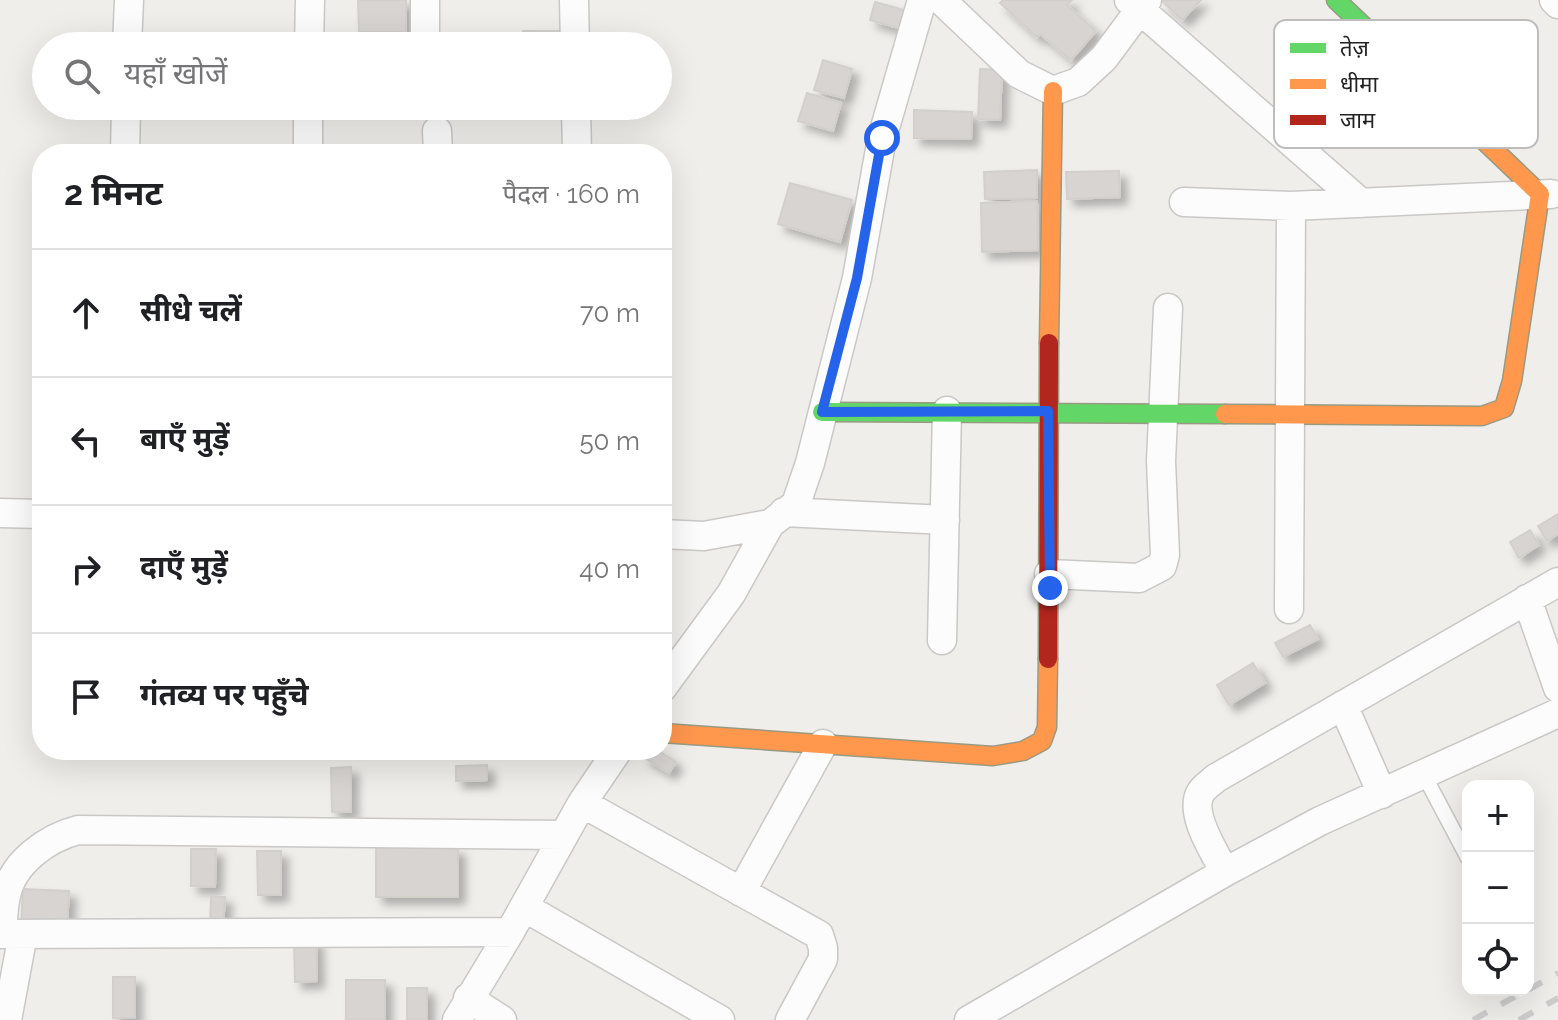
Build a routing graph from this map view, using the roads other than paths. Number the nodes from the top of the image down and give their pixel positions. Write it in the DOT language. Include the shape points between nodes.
graph roads {
  1 [pos="129,0"];
  2 [pos="310,0"];
  3 [pos="425,0"];
  4 [pos="574,0"];
  5 [pos="922,0"];
  6 [pos="941,0"];
  7 [pos="1336,0"];
  8 [pos="1138,3"];
  9 [pos="1358,20"];
  10 [pos="128,32"];
  11 [pos="309,32"];
  12 [pos="425,32"];
  13 [pos="575,32"];
  14 [pos="1053,91"];
  15 [pos="126,120"];
  16 [pos="308,120"];
  17 [pos="576,120"];
  18 [pos="1274,125"];
  19 [pos="125,144"];
  20 [pos="308,144"];
  21 [pos="577,144"];
  22 [pos="1300,148"];
  23 [pos="1498,148"];
  24 [pos="1549,194"];
  25 [pos="1184,202"];
  26 [pos="1361,203"];
  27 [pos="1291,206"];
  28 [pos="1168,308"];
  29 [pos="947,411"];
  30 [pos="1048,411"];
  31 [pos="822,412"];
  32 [pos="1163,416"];
  33 [pos="1289,416"];
  34 [pos="0,513"];
  35 [pos="32,514"];
  36 [pos="777,518"];
  37 [pos="945,520"];
  38 [pos="672,534"];
  39 [pos="1049,574"];
  40 [pos="1558,582"];
  41 [pos="1527,599"];
  42 [pos="1289,609"];
  43 [pos="942,640"];
  44 [pos="672,674"];
  45 [pos="1558,688"];
  46 [pos="1343,705"];
  47 [pos="1558,713"];
  48 [pos="672,734"];
  49 [pos="823,744"];
  50 [pos="611,760"];
  51 [pos="1424,775"];
  52 [pos="1382,794"];
  53 [pos="582,803"];
  54 [pos="564,835"];
  55 [pos="1465,852"];
  56 [pos="1225,872"];
  57 [pos="741,892"];
  58 [pos="524,907"];
  59 [pos="510,932"];
  60 [pos="9,934"];
  61 [pos="462,1009"];
  62 [pos="7,1020"];
  63 [pos="502,1020"];
  64 [pos="720,1020"];
  65 [pos="790,1020"];
  66 [pos="969,1020"];
  1 -- 10 [label="street"];
  2 -- 11 [label="street"];
  3 -- 12 [label="street"];
  4 -- 13 [label="street"];
  5 -- 31 [label="street" via="882,138 857,278"];
  6 -- 14 [label="street" via="1019,74"];
  7 -- 9 [label="street"];
  8 -- 14 [label="street" via="1104,58 1078,82"];
  8 -- 18 [label="street"];
  14 -- 30 [label="street"];
  15 -- 19 [label="street"];
  16 -- 20 [label="street"];
  17 -- 21 [label="street"];
  22 -- 26 [label="street"];
  23 -- 24 [label="street"];
  24 -- 26 [label="street"];
  24 -- 33 [label="street" via="1504,408 1482,416"];
  25 -- 27 [label="street"];
  26 -- 27 [label="street"];
  27 -- 33 [label="street"];
  28 -- 32 [label="street"];
  29 -- 30 [label="street"];
  29 -- 31 [label="street"];
  29 -- 37 [label="street"];
  30 -- 32 [label="street"];
  30 -- 39 [label="street"];
  31 -- 36 [label="street" via="796,504"];
  32 -- 33 [label="street"];
  32 -- 39 [label="street" via="1162,566 1139,578"];
  33 -- 42 [label="street"];
  34 -- 35 [label="street"];
  36 -- 37 [label="street"];
  36 -- 38 [label="street" via="704,536"];
  36 -- 44 [label="street" via="731,594"];
  37 -- 43 [label="street"];
  39 -- 49 [label="street" via="1047,727 1042,741 1023,751 993,756"];
  40 -- 41 [label="street"];
  41 -- 45 [label="street"];
  41 -- 46 [label="street"];
  46 -- 52 [label="street"];
  46 -- 56 [label="street" via="1216,778 1201,792 1198,813"];
  47 -- 51 [label="street"];
  48 -- 49 [label="street"];
  49 -- 57 [label="street"];
  50 -- 53 [label="street"];
  51 -- 52 [label="street"];
  51 -- 55 [label="lane"];
  52 -- 56 [label="street"];
  53 -- 54 [label="street"];
  53 -- 57 [label="street"];
  54 -- 58 [label="street"];
  54 -- 60 [label="street" via="78,830 49,842 12,877 6,895"];
  56 -- 66 [label="street"];
  57 -- 65 [label="street" via="819,935 823,959"];
  58 -- 59 [label="street"];
  58 -- 64 [label="street"];
  59 -- 60 [label="street"];
  59 -- 61 [label="street"];
  60 -- 62 [label="street"];
  61 -- 63 [label="street"];
}
